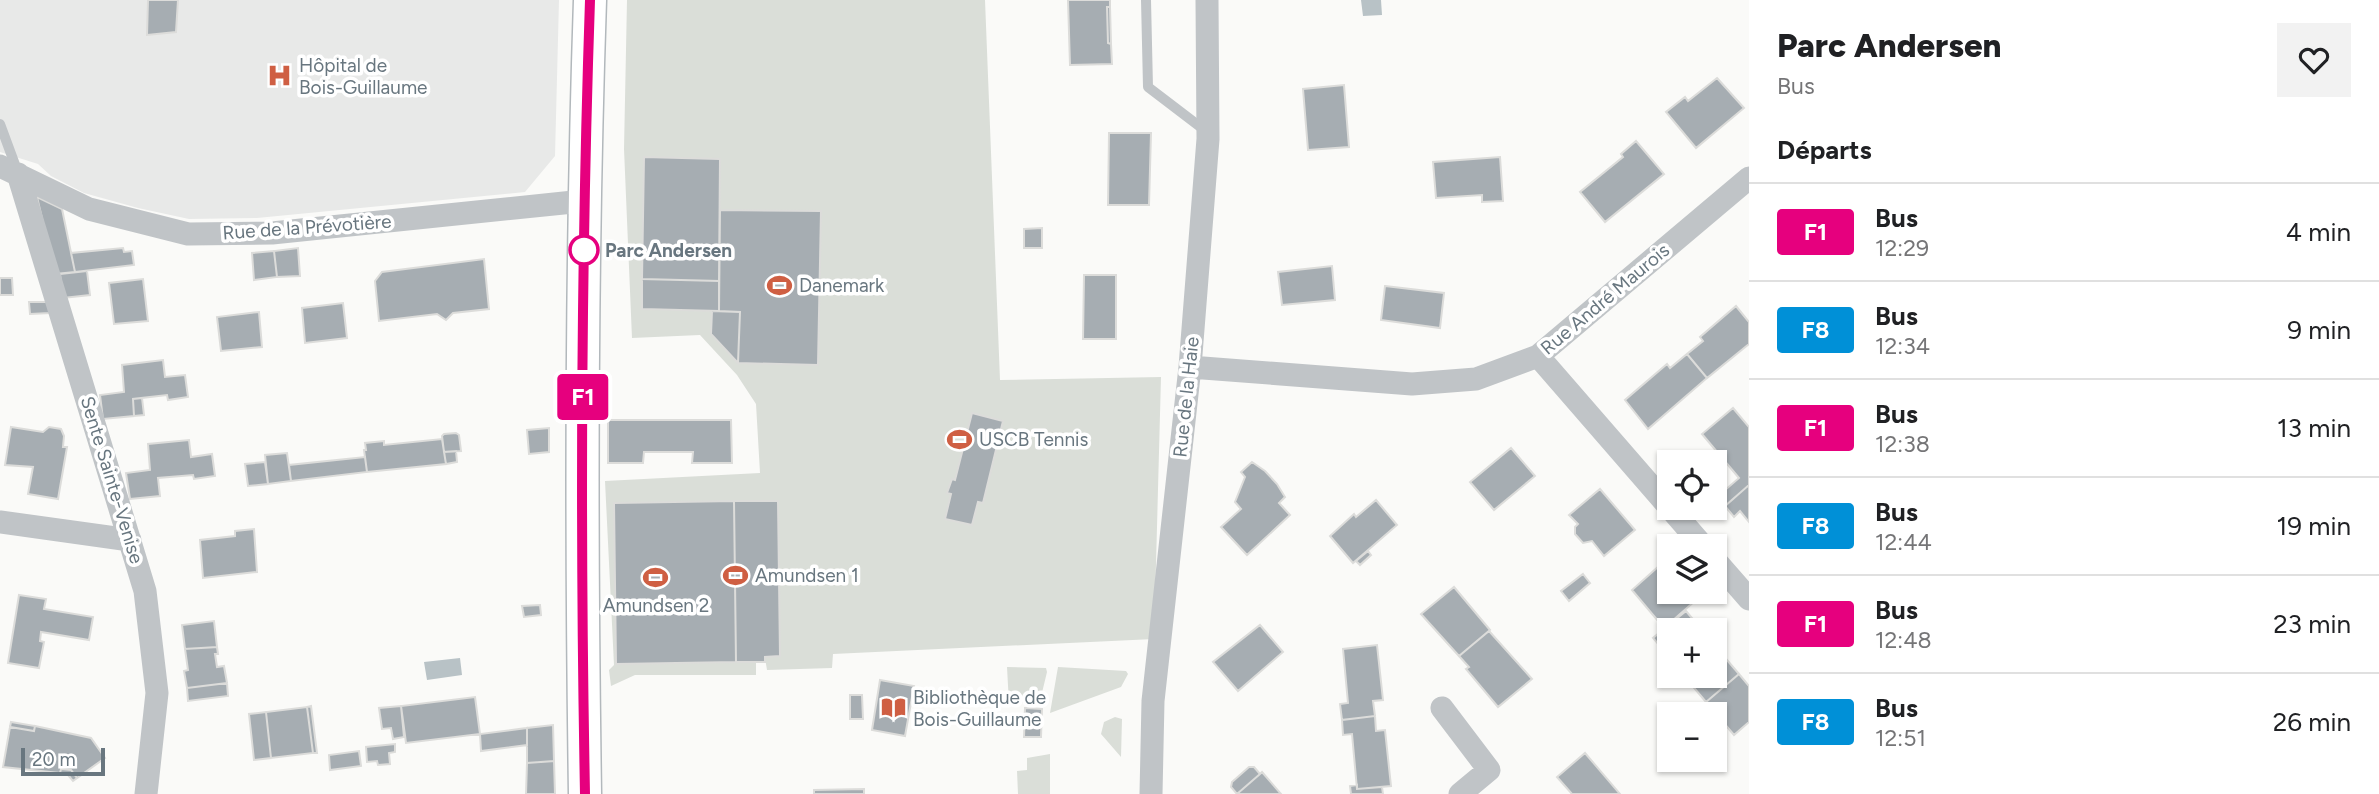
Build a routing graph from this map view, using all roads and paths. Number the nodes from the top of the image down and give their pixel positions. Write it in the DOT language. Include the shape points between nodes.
graph roads {
  1 [pos="590,0"];
  2 [pos="1146,0"];
  3 [pos="1207,0"];
  4 [pos="0,124"];
  5 [pos="1208,133"];
  6 [pos="9,170"];
  7 [pos="1749,178"];
  8 [pos="583,201"];
  9 [pos="1538,356"];
  10 [pos="1190,367"];
  11 [pos="0,522"];
  12 [pos="1693,534"];
  13 [pos="130,540"];
  14 [pos="1727,574"];
  15 [pos="1749,600"];
  16 [pos="1442,708"];
  17 [pos="146,794"];
  18 [pos="585,794"];
  19 [pos="1151,794"];
  20 [pos="1460,794"];
  1 -- 8 [label="main road"];
  2 -- 5 [label="lane" via="1148,87"];
  3 -- 5 [label="street, Rue de la Haie"];
  4 -- 6 [label="lane"];
  5 -- 10 [label="street, Rue de la Haie"];
  6 -- 8 [label="street, Rue de la Prévotière" via="89,209 188,234 272,233"];
  6 -- 13 [label="street, Sente Sainte-Venise"];
  7 -- 9 [label="street, Rue André Maurois"];
  8 -- 18 [label="main road"];
  9 -- 10 [label="street, Rue André Maurois" via="1476,379 1412,384"];
  9 -- 12 [label="street"];
  10 -- 19 [label="street, Rue de la Haie" via="1153,702"];
  11 -- 13 [label="street"];
  13 -- 17 [label="street, Sente Sainte-Venise" via="145,591 157,694"];
  14 -- 15 [label="street"];
  16 -- 20 [label="street" via="1489,770"];
}
